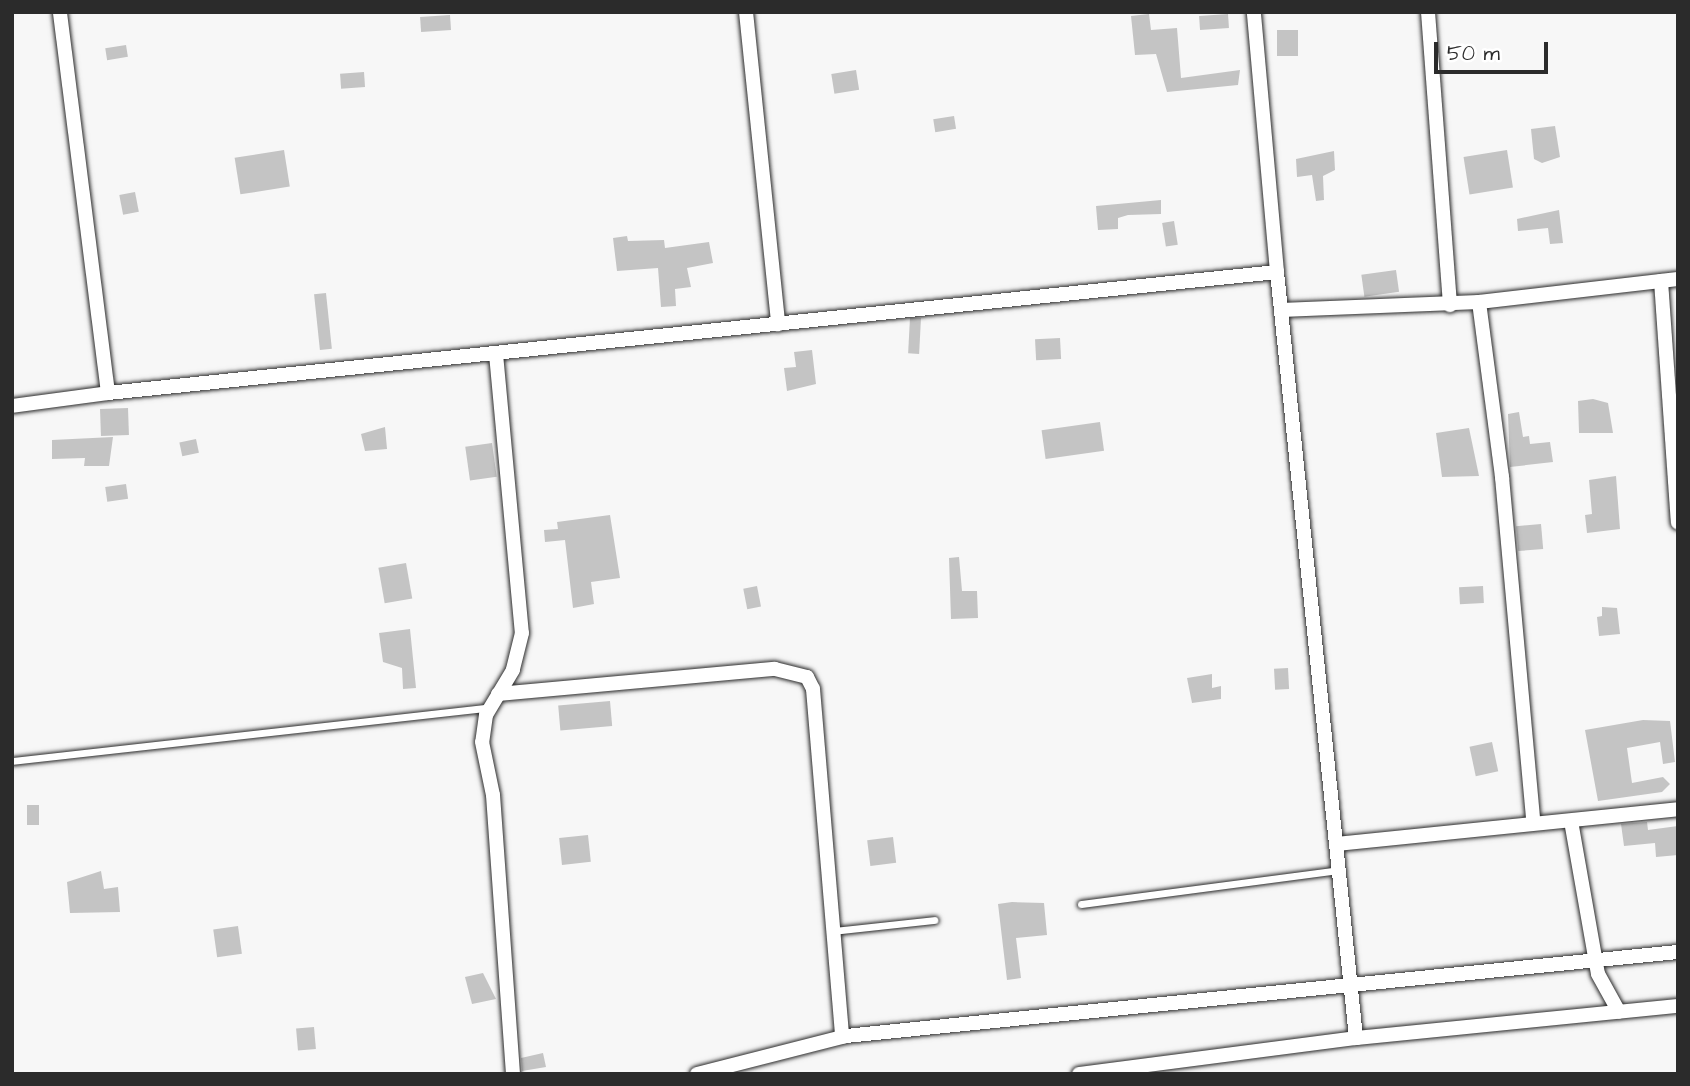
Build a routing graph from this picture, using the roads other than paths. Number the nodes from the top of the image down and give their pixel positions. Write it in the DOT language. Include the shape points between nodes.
graph roads {
  1 [pos="60,12"];
  2 [pos="746,12"];
  3 [pos="1254,12"];
  4 [pos="1428,12"];
  5 [pos="1277,272"];
  6 [pos="1678,279"];
  7 [pos="1661,281"];
  8 [pos="1479,302"];
  9 [pos="1450,304"];
  10 [pos="1281,310"];
  11 [pos="778,324"];
  12 [pos="496,354"];
  13 [pos="108,393"];
  14 [pos="12,406"];
  15 [pos="1678,522"];
  16 [pos="498,694"];
  17 [pos="489,708"];
  18 [pos="12,761"];
  19 [pos="1678,810"];
  20 [pos="1533,820"];
  21 [pos="1571,821"];
  22 [pos="1336,844"];
  23 [pos="1339,870"];
  24 [pos="1081,904"];
  25 [pos="934,920"];
  26 [pos="833,931"];
  27 [pos="1678,953"];
  28 [pos="1595,960"];
  29 [pos="1353,988"];
  30 [pos="1678,1006"];
  31 [pos="1619,1012"];
  32 [pos="842,1037"];
  33 [pos="1356,1038"];
  34 [pos="513,1074"];
  35 [pos="697,1074"];
  36 [pos="1079,1074"];
  1 -- 13 [label="street"];
  2 -- 11 [label="street"];
  3 -- 5 [label="street"];
  4 -- 9 [label="street"];
  5 -- 10 [label="street"];
  5 -- 11 [label="street"];
  6 -- 7 [label="street"];
  7 -- 8 [label="street"];
  7 -- 15 [label="street"];
  8 -- 9 [label="street"];
  8 -- 20 [label="street" via="1502,477"];
  9 -- 10 [label="street"];
  10 -- 22 [label="street"];
  11 -- 12 [label="street"];
  12 -- 13 [label="street"];
  12 -- 16 [label="street" via="522,633 513,670"];
  13 -- 14 [label="street"];
  16 -- 17 [label="street"];
  16 -- 26 [label="street" via="775,669 807,677 813,689"];
  17 -- 18 [label="lane"];
  17 -- 34 [label="street" via="482,742 492,789"];
  19 -- 21 [label="street"];
  20 -- 21 [label="street"];
  20 -- 22 [label="street"];
  21 -- 28 [label="street"];
  22 -- 23 [label="street"];
  23 -- 24 [label="lane"];
  23 -- 29 [label="street"];
  25 -- 26 [label="lane"];
  26 -- 32 [label="street"];
  27 -- 28 [label="street"];
  28 -- 29 [label="street"];
  28 -- 31 [label="street"];
  29 -- 32 [label="street"];
  29 -- 33 [label="street"];
  30 -- 31 [label="street"];
  31 -- 33 [label="street"];
  32 -- 35 [label="street"];
  33 -- 36 [label="street"];
}
